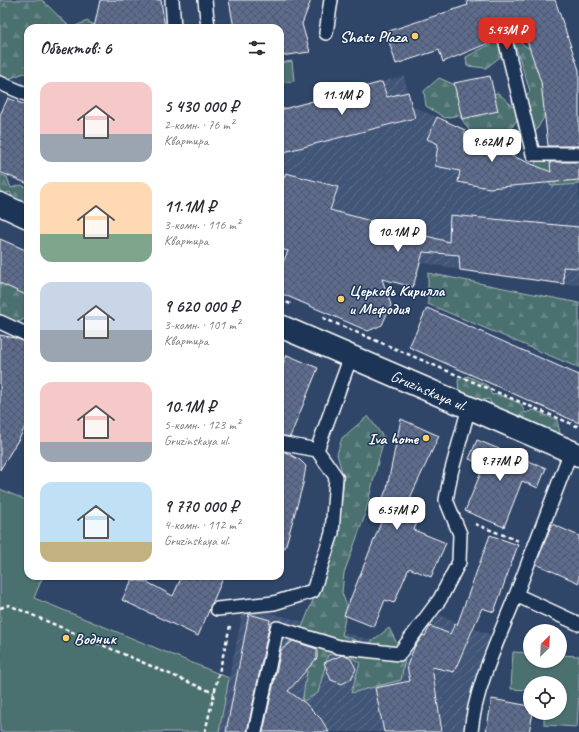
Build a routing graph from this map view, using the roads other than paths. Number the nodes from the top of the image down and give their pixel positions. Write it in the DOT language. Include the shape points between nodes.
graph roads {
  1 [pos="172,0"];
  2 [pos="205,0"];
  3 [pos="331,0"];
  4 [pos="174,24"];
  5 [pos="208,24"];
  6 [pos="326,33"];
  7 [pos="505,39"];
  8 [pos="0,83"];
  9 [pos="24,93"];
  10 [pos="579,154"];
  11 [pos="0,204"];
  12 [pos="24,214"];
  13 [pos="0,322"];
  14 [pos="284,328"];
  15 [pos="24,333"];
  16 [pos="351,356"];
  17 [pos="468,407"];
  18 [pos="284,444"];
  19 [pos="318,450"];
  20 [pos="575,453"];
  21 [pos="516,595"];
  22 [pos="217,609"];
  23 [pos="579,624"];
  24 [pos="255,732"];
  25 [pos="471,732"];
  1 -- 4 [label="lane"];
  2 -- 5 [label="lane"];
  3 -- 6 [label="lane"];
  7 -- 10 [label="lane" via="533,154"];
  8 -- 9 [label="lane"];
  11 -- 12 [label="street"];
  13 -- 15 [label="lane"];
  14 -- 16 [label="street, Gruzinskaya ul."];
  16 -- 17 [label="street, Gruzinskaya ul."];
  16 -- 19 [label="lane"];
  17 -- 20 [label="street, Gruzinskaya ul."];
  17 -- 24 [label="lane" via="446,500 460,534 459,562 440,599 399,654 339,647 276,628"];
  18 -- 19 [label="lane"];
  19 -- 22 [label="lane" via="336,477 332,533 313,591 274,603"];
  20 -- 21 [label="lane"];
  21 -- 23 [label="lane"];
  21 -- 25 [label="lane" via="482,684"];
}
